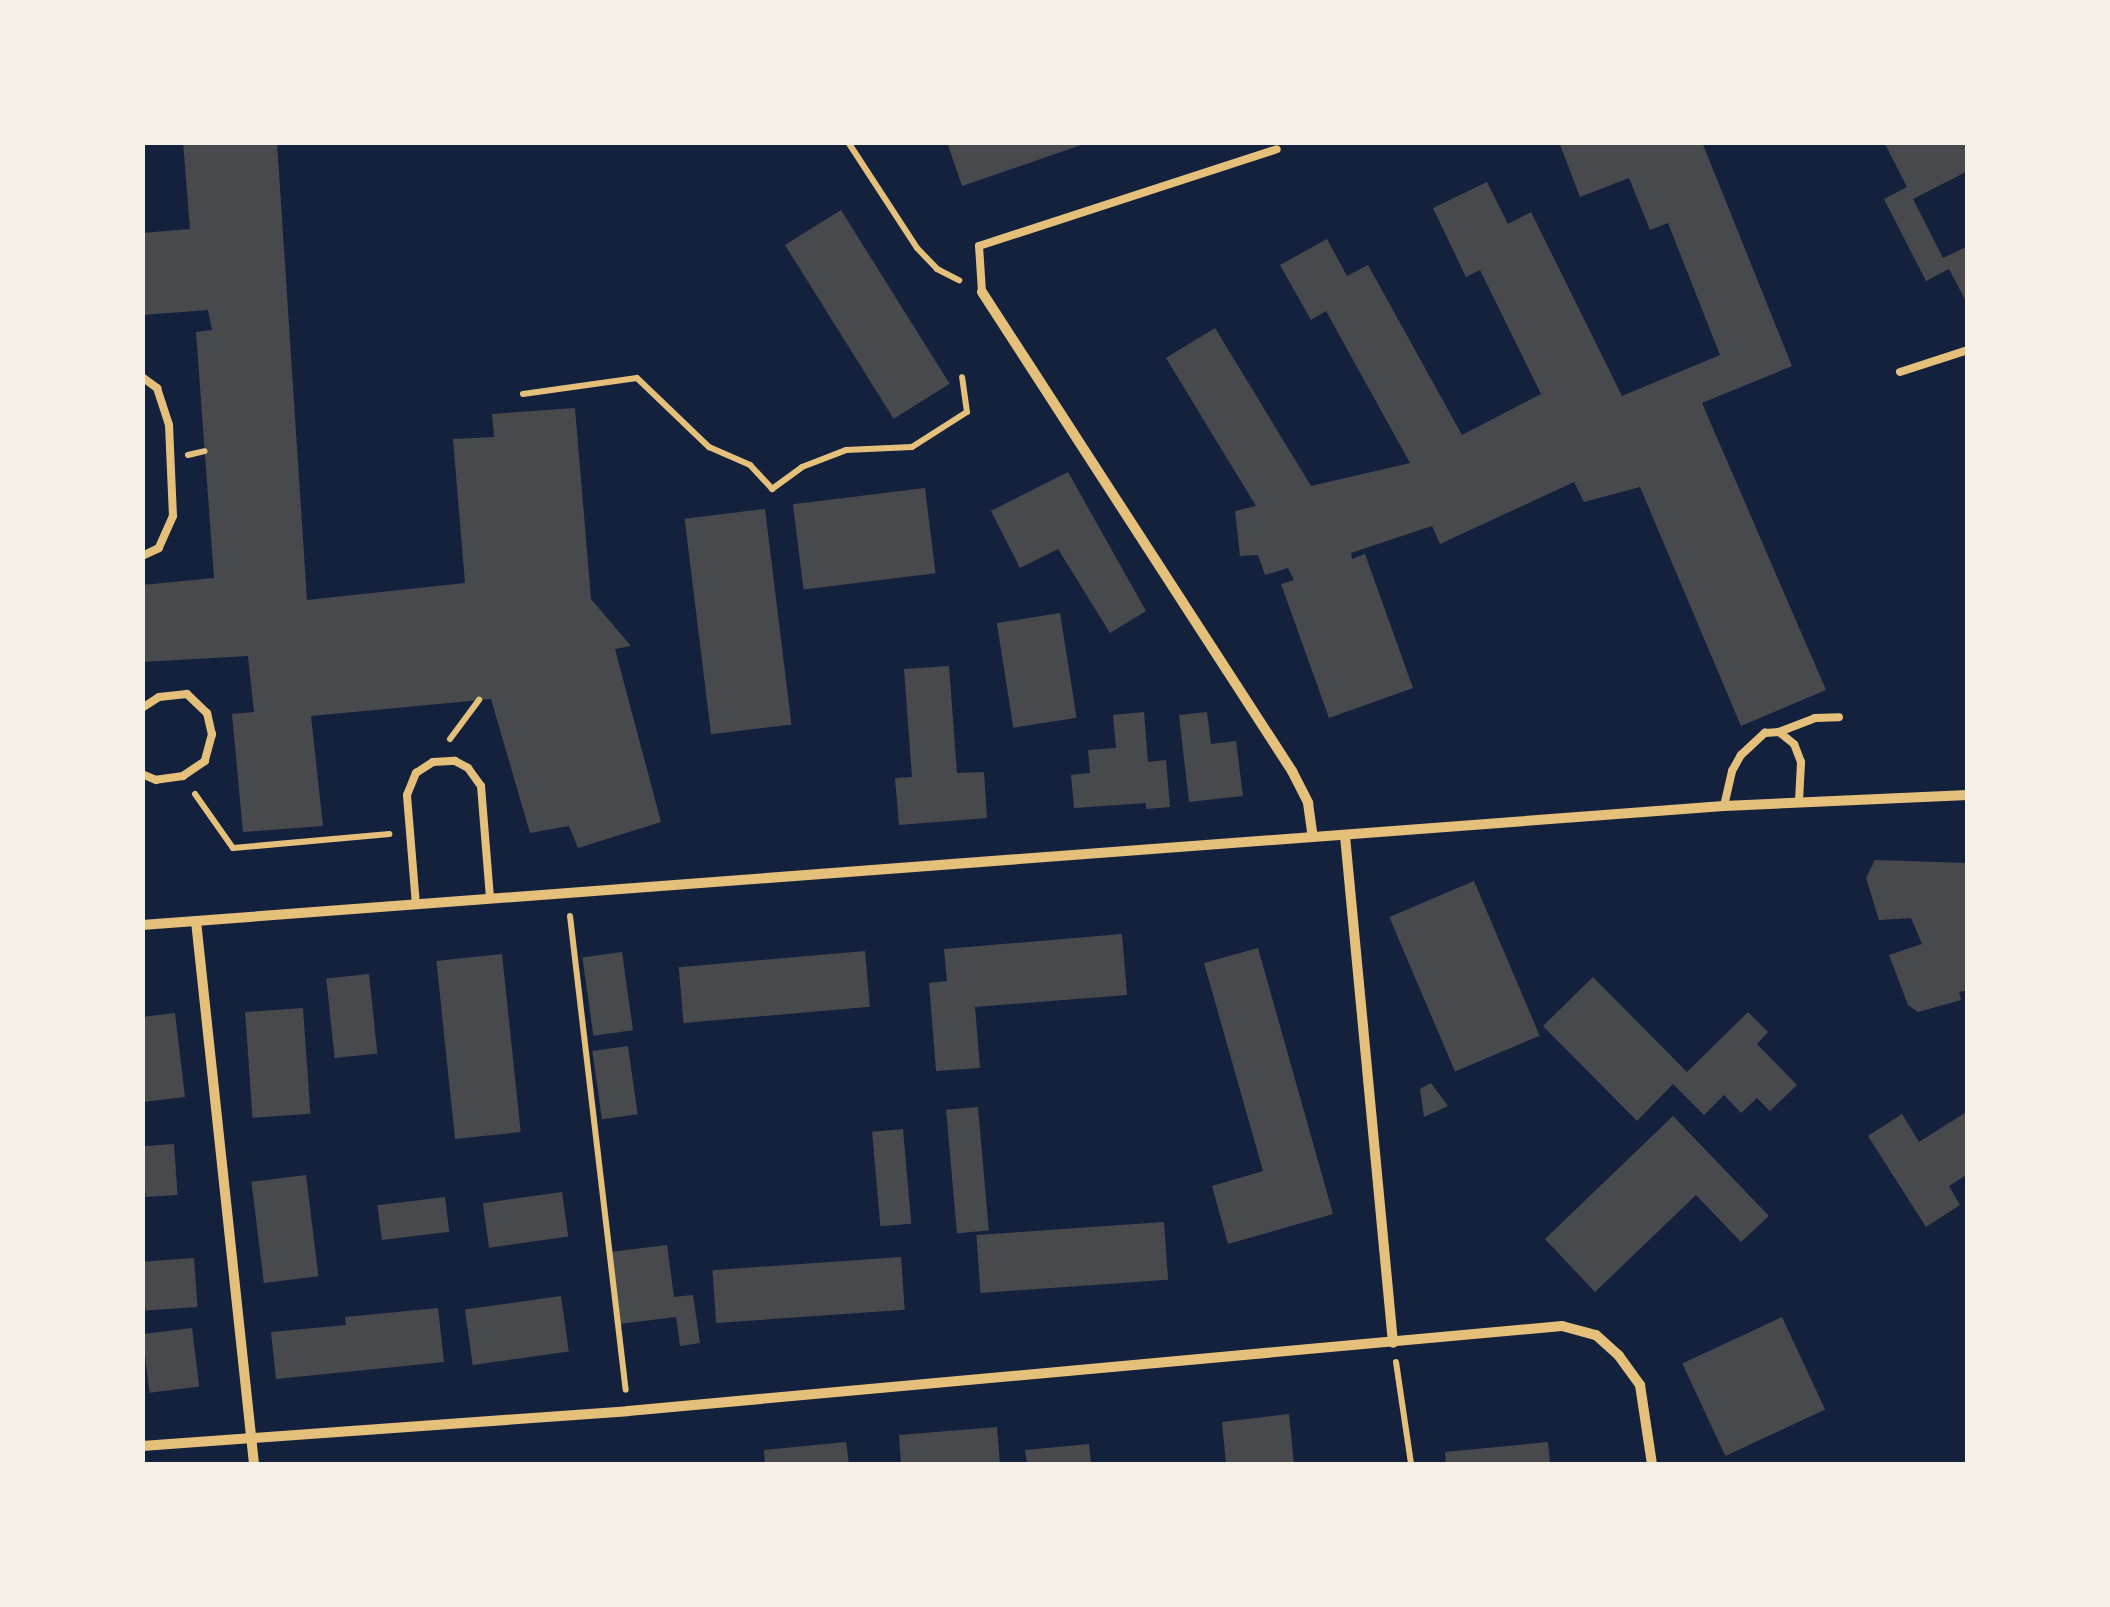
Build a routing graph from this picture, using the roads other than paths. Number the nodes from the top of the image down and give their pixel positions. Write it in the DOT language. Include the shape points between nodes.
graph roads {
  1 [pos="1276,148"];
  2 [pos="982,292"];
  3 [pos="1968,350"];
  4 [pos="1900,372"];
  5 [pos="142,377"];
  6 [pos="142,556"];
  7 [pos="142,708"];
  8 [pos="1838,717"];
  9 [pos="1779,732"];
  10 [pos="142,774"];
  11 [pos="1968,794"];
  12 [pos="1799,801"];
  13 [pos="1724,806"];
  14 [pos="1345,836"];
  15 [pos="1313,837"];
  16 [pos="490,898"];
  17 [pos="416,904"];
  18 [pos="196,921"];
  19 [pos="142,925"];
  20 [pos="1393,1343"];
  21 [pos="251,1434"];
  22 [pos="142,1446"];
  23 [pos="254,1464"];
  24 [pos="1652,1464"];
  1 -- 2 [label="lane" via="979,246"];
  2 -- 15 [label="street" via="1292,771 1308,804"];
  3 -- 4 [label="lane"];
  5 -- 6 [label="lane" via="157,388 170,425 173,516 159,548"];
  7 -- 10 [label="lane" via="173,693 187,694 207,713 212,749 183,776 156,780"];
  8 -- 9 [label="lane"];
  9 -- 12 [label="lane" via="1801,762"];
  9 -- 13 [label="lane" via="1764,733 1741,756"];
  11 -- 12 [label="street"];
  12 -- 13 [label="street"];
  13 -- 14 [label="street"];
  14 -- 15 [label="street"];
  14 -- 20 [label="street"];
  15 -- 16 [label="street"];
  16 -- 17 [label="street"];
  16 -- 17 [label="lane" via="482,786 455,760 433,762 416,773 407,795"];
  17 -- 18 [label="street"];
  18 -- 19 [label="street"];
  18 -- 21 [label="street"];
  20 -- 21 [label="street" via="628,1411"];
  20 -- 24 [label="street" via="1562,1326 1596,1335 1640,1385"];
  21 -- 22 [label="street"];
  21 -- 23 [label="street"];
}
